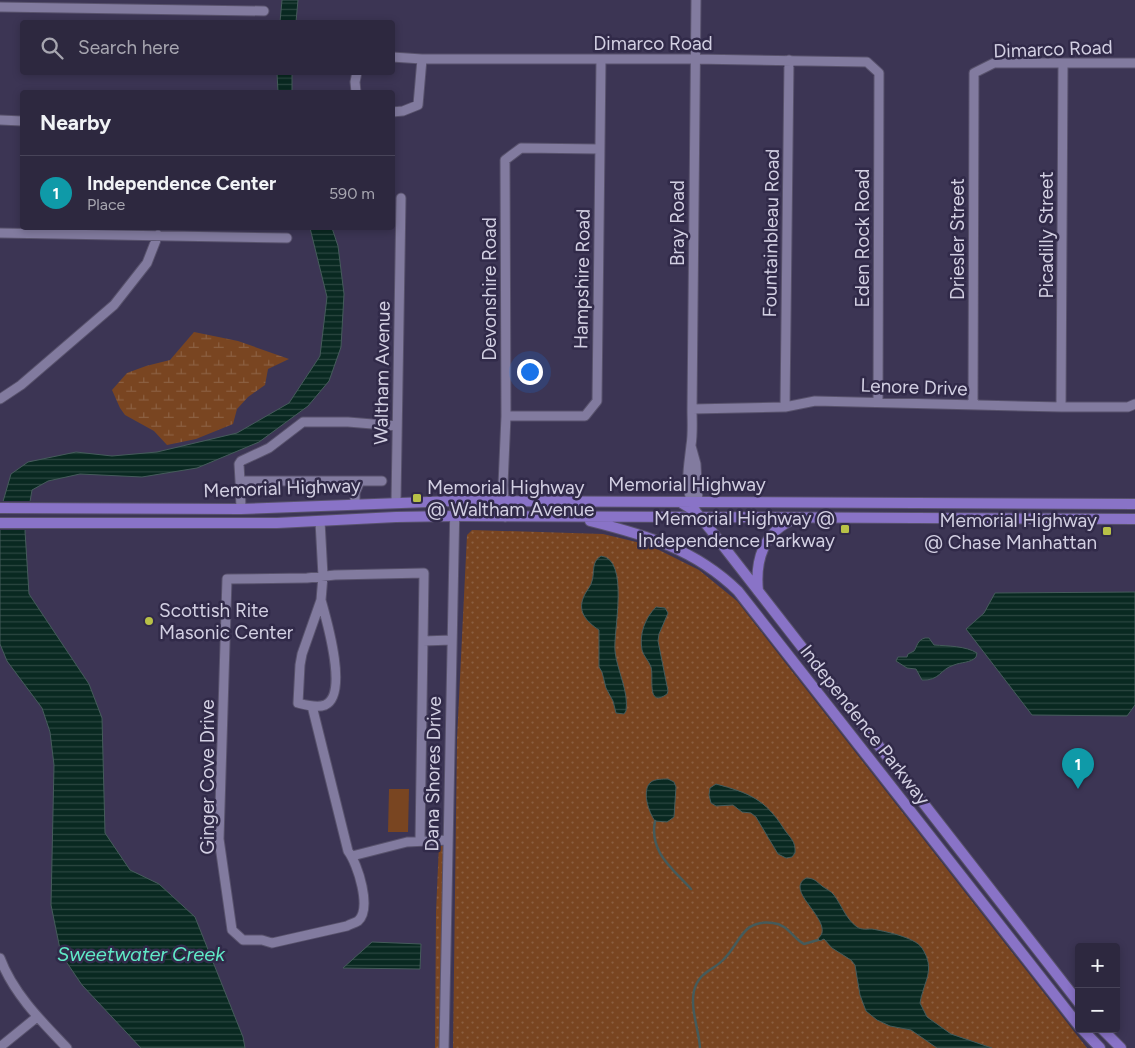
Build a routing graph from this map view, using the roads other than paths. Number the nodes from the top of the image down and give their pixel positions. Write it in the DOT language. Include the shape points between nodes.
graph roads {
  1 [pos="696,0"];
  2 [pos="0,7"];
  3 [pos="264,11"];
  4 [pos="395,57"];
  5 [pos="422,59"];
  6 [pos="601,59"];
  7 [pos="695,59"];
  8 [pos="789,60"];
  9 [pos="1063,63"];
  10 [pos="1135,63"];
  11 [pos="879,73"];
  12 [pos="974,73"];
  13 [pos="356,75"];
  14 [pos="356,90"];
  15 [pos="395,112"];
  16 [pos="0,120"];
  17 [pos="20,121"];
  18 [pos="600,149"];
  19 [pos="401,198"];
  20 [pos="0,233"];
  21 [pos="158,235"];
  22 [pos="287,238"];
  23 [pos="0,399"];
  24 [pos="878,402"];
  25 [pos="1135,404"];
  26 [pos="974,405"];
  27 [pos="785,407"];
  28 [pos="1061,407"];
  29 [pos="692,409"];
  30 [pos="506,416"];
  31 [pos="397,426"];
  32 [pos="240,481"];
  33 [pos="360,481"];
  34 [pos="382,481"];
  35 [pos="349,482"];
  36 [pos="355,493"];
  37 [pos="455,501"];
  38 [pos="504,501"];
  39 [pos="396,502"];
  40 [pos="680,502"];
  41 [pos="839,503"];
  42 [pos="952,503"];
  43 [pos="355,504"];
  44 [pos="1077,504"];
  45 [pos="1135,504"];
  46 [pos="694,505"];
  47 [pos="0,508"];
  48 [pos="241,508"];
  49 [pos="455,516"];
  50 [pos="396,517"];
  51 [pos="505,517"];
  52 [pos="572,517"];
  53 [pos="670,518"];
  54 [pos="704,518"];
  55 [pos="797,518"];
  56 [pos="839,518"];
  57 [pos="952,518"];
  58 [pos="1077,519"];
  59 [pos="1135,519"];
  60 [pos="320,521"];
  61 [pos="0,523"];
  62 [pos="241,524"];
  63 [pos="323,576"];
  64 [pos="758,592"];
  65 [pos="321,600"];
  66 [pos="423,640"];
  67 [pos="452,640"];
  68 [pos="312,706"];
  69 [pos="448,840"];
  70 [pos="420,841"];
  71 [pos="352,856"];
  72 [pos="0,958"];
  73 [pos="1075,998"];
  74 [pos="36,1017"];
  75 [pos="1075,1021"];
  76 [pos="1086,1033"];
  77 [pos="1106,1033"];
  78 [pos="0,1047"];
  79 [pos="67,1048"];
  80 [pos="444,1048"];
  81 [pos="1100,1048"];
  82 [pos="1121,1048"];
  1 -- 7 [label="street, Bray Road"];
  2 -- 3 [label="street"];
  4 -- 5 [label="street, Dimarco Road"];
  5 -- 6 [label="street, Dimarco Road"];
  5 -- 15 [label="street" via="418,105"];
  6 -- 7 [label="street, Dimarco Road"];
  6 -- 18 [label="street, Hampshire Road"];
  7 -- 8 [label="street, Dimarco Road"];
  7 -- 29 [label="street, Bray Road"];
  8 -- 11 [label="street, Dimarco Road" via="867,62"];
  8 -- 27 [label="street, Fountainbleau Road"];
  9 -- 10 [label="street, Dimarco Road"];
  9 -- 12 [label="street, Dimarco Road" via="994,63"];
  9 -- 28 [label="street, Picadilly Street"];
  11 -- 24 [label="street, Eden Rock Road"];
  12 -- 26 [label="street, Driesler Street"];
  13 -- 14 [label="street"];
  16 -- 17 [label="street"];
  18 -- 30 [label="street, Hampshire Road" via="597,401 585,416"];
  18 -- 30 [label="street, Devonshire Road" via="521,148 505,160"];
  19 -- 31 [label="street, Waltham Avenue"];
  20 -- 21 [label="street"];
  21 -- 22 [label="street"];
  21 -- 23 [label="street" via="147,263 114,305 21,385"];
  24 -- 26 [label="street, Lenore Drive"];
  24 -- 27 [label="street, Lenore Drive" via="815,401"];
  25 -- 28 [label="street, Lenore Drive" via="1128,407"];
  26 -- 28 [label="street, Lenore Drive"];
  27 -- 29 [label="street, Lenore Drive"];
  29 -- 46 [label="street, Bray Road" via="691,446 696,464"];
  30 -- 38 [label="street, Devonshire Road"];
  31 -- 32 [label="street" via="348,422 300,424 275,445 241,461"];
  31 -- 39 [label="street, Waltham Avenue"];
  32 -- 35 [label="street"];
  32 -- 48 [label="street"];
  33 -- 34 [label="street"];
  33 -- 35 [label="street"];
  33 -- 36 [label="street"];
  35 -- 36 [label="street"];
  36 -- 43 [label="street"];
  37 -- 38 [label="main road, Memorial Highway"];
  37 -- 39 [label="main road, Memorial Highway"];
  37 -- 49 [label="street, Dana Shores Drive"];
  38 -- 40 [label="main road, Memorial Highway"];
  38 -- 51 [label="street, Devonshire Road"];
  39 -- 43 [label="main road, Memorial Highway"];
  39 -- 50 [label="main road"];
  40 -- 46 [label="main road, Independence Parkway"];
  41 -- 42 [label="main road, Memorial Highway"];
  41 -- 46 [label="main road, Memorial Highway"];
  41 -- 56 [label="main road"];
  42 -- 44 [label="main road, Memorial Highway"];
  42 -- 57 [label="main road"];
  43 -- 48 [label="main road, Memorial Highway"];
  44 -- 45 [label="main road, Memorial Highway"];
  44 -- 58 [label="main road"];
  46 -- 53 [label="main road"];
  46 -- 54 [label="main road, Independence Parkway"];
  47 -- 48 [label="main road, Memorial Highway"];
  48 -- 62 [label="main road"];
  49 -- 50 [label="main road, Memorial Highway"];
  49 -- 51 [label="main road, Memorial Highway"];
  49 -- 67 [label="street, Dana Shores Drive"];
  50 -- 60 [label="main road, Memorial Highway"];
  51 -- 52 [label="main road, Memorial Highway"];
  52 -- 53 [label="main road, Memorial Highway"];
  52 -- 75 [label="main road, Independence Parkway" via="665,543 705,565 738,591"];
  53 -- 54 [label="main road, Memorial Highway"];
  54 -- 55 [label="main road, Memorial Highway"];
  54 -- 64 [label="main road, Independence Parkway"];
  55 -- 56 [label="main road, Memorial Highway"];
  55 -- 64 [label="main road" via="778,530 762,551 757,566"];
  56 -- 57 [label="main road, Memorial Highway"];
  57 -- 58 [label="main road, Memorial Highway"];
  58 -- 59 [label="main road, Memorial Highway"];
  60 -- 62 [label="main road, Memorial Highway"];
  60 -- 63 [label="street"];
  61 -- 62 [label="main road, Memorial Highway"];
  63 -- 65 [label="street"];
  63 -- 66 [label="street, Ginger Cove Drive" via="424,573"];
  63 -- 71 [label="street, Ginger Cove Drive" via="227,579 219,839 232,930 243,940 272,943 347,926 358,920 364,903"];
  64 -- 73 [label="main road, Independence Parkway"];
  65 -- 68 [label="street" via="300,665 298,703"];
  65 -- 68 [label="street" via="334,655 335,689 325,705"];
  66 -- 67 [label="street"];
  66 -- 70 [label="street, Ginger Cove Drive"];
  67 -- 69 [label="street, Dana Shores Drive"];
  68 -- 71 [label="street, Ginger Cove Drive" via="348,851"];
  69 -- 70 [label="street"];
  69 -- 80 [label="street, Dana Shores Drive"];
  70 -- 71 [label="street"];
  72 -- 74 [label="street" via="6,974"];
  74 -- 78 [label="street"];
  74 -- 79 [label="street"];
  76 -- 81 [label="main road"];
  77 -- 82 [label="main road"];
}
